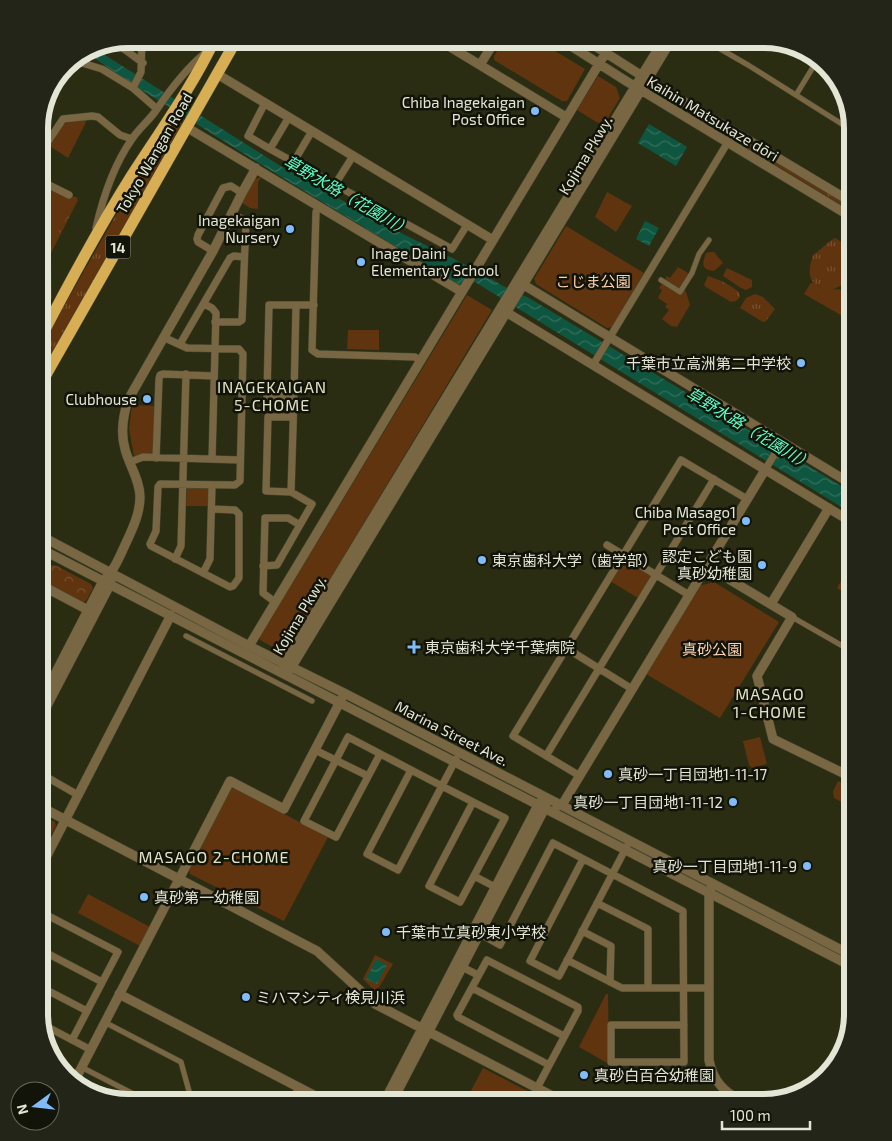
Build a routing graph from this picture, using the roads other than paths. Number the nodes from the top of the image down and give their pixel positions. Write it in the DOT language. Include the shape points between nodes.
graph roads {
  1 [pos="123,48"];
  2 [pos="142,48"];
  3 [pos="209,48"];
  4 [pos="211,48"];
  5 [pos="232,48"];
  6 [pos="452,48"];
  7 [pos="490,48"];
  8 [pos="574,48"];
  9 [pos="599,48"];
  10 [pos="608,48"];
  11 [pos="660,48"];
  12 [pos="666,48"];
  13 [pos="718,48"];
  14 [pos="606,52"];
  15 [pos="81,63"];
  16 [pos="143,63"];
  17 [pos="598,64"];
  18 [pos="480,65"];
  19 [pos="814,65"];
  20 [pos="217,74"];
  21 [pos="645,77"];
  22 [pos="133,87"];
  23 [pos="638,88"];
  24 [pos="796,95"];
  25 [pos="265,103"];
  26 [pos="158,107"];
  27 [pos="289,117"];
  28 [pos="566,117"];
  29 [pos="190,119"];
  30 [pos="844,125"];
  31 [pos="312,131"];
  32 [pos="734,132"];
  33 [pos="132,139"];
  34 [pos="48,142"];
  35 [pos="728,143"];
  36 [pos="270,149"];
  37 [pos="353,156"];
  38 [pos="293,163"];
  39 [pos="256,168"];
  40 [pos="48,184"];
  41 [pos="334,186"];
  42 [pos="242,193"];
  43 [pos="69,195"];
  44 [pos="844,198"];
  45 [pos="319,206"];
  46 [pos="232,213"];
  47 [pos="844,213"];
  48 [pos="467,225"];
  49 [pos="94,238"];
  50 [pos="493,240"];
  51 [pos="709,240"];
  52 [pos="213,251"];
  53 [pos="244,257"];
  54 [pos="661,280"];
  55 [pos="520,283"];
  56 [pos="463,290"];
  57 [pos="204,304"];
  58 [pos="296,305"];
  59 [pos="314,305"];
  60 [pos="503,311"];
  61 [pos="216,322"];
  62 [pos="48,323"];
  63 [pos="163,337"];
  64 [pos="610,338"];
  65 [pos="180,344"];
  66 [pos="215,348"];
  67 [pos="421,361"];
  68 [pos="593,366"];
  69 [pos="48,371"];
  70 [pos="186,374"];
  71 [pos="214,376"];
  72 [pos="294,396"];
  73 [pos="293,417"];
  74 [pos="782,442"];
  75 [pos="156,458"];
  76 [pos="184,458"];
  77 [pos="212,459"];
  78 [pos="240,460"];
  79 [pos="130,462"];
  80 [pos="765,470"];
  81 [pos="714,479"];
  82 [pos="844,480"];
  83 [pos="184,484"];
  84 [pos="212,485"];
  85 [pos="292,492"];
  86 [pos="747,499"];
  87 [pos="829,508"];
  88 [pos="212,509"];
  89 [pos="844,517"];
  90 [pos="300,525"];
  91 [pos="48,540"];
  92 [pos="607,545"];
  93 [pos="48,553"];
  94 [pos="623,555"];
  95 [pos="175,559"];
  96 [pos="263,566"];
  97 [pos="707,566"];
  98 [pos="111,573"];
  99 [pos="203,573"];
  100 [pos="656,574"];
  101 [pos="107,583"];
  102 [pos="48,589"];
  103 [pos="689,594"];
  104 [pos="275,602"];
  105 [pos="771,604"];
  106 [pos="88,610"];
  107 [pos="171,615"];
  108 [pos="792,617"];
  109 [pos="186,636"];
  110 [pos="249,646"];
  111 [pos="844,647"];
  112 [pos="566,648"];
  113 [pos="288,666"];
  114 [pos="599,668"];
  115 [pos="284,675"];
  116 [pos="48,687"];
  117 [pos="48,687"];
  118 [pos="632,689"];
  119 [pos="344,693"];
  120 [pos="312,701"];
  121 [pos="340,702"];
  122 [pos="315,750"];
  123 [pos="460,752"];
  124 [pos="380,754"];
  125 [pos="546,756"];
  126 [pos="336,760"];
  127 [pos="455,762"];
  128 [pos="411,770"];
  129 [pos="844,774"];
  130 [pos="368,776"];
  131 [pos="580,776"];
  132 [pos="48,777"];
  133 [pos="442,786"];
  134 [pos="78,795"];
  135 [pos="546,797"];
  136 [pos="473,802"];
  137 [pos="562,805"];
  138 [pos="542,806"];
  139 [pos="48,811"];
  140 [pos="65,820"];
  141 [pos="627,845"];
  142 [pos="48,853"];
  143 [pos="583,859"];
  144 [pos="612,874"];
  145 [pos="474,876"];
  146 [pos="179,880"];
  147 [pos="714,884"];
  148 [pos="499,889"];
  149 [pos="709,893"];
  150 [pos="597,903"];
  151 [pos="48,917"];
  152 [pos="582,931"];
  153 [pos="476,932"];
  154 [pos="844,951"];
  155 [pos="48,954"];
  156 [pos="567,960"];
  157 [pos="844,963"];
  158 [pos="462,967"];
  159 [pos="478,975"];
  160 [pos="102,982"];
  161 [pos="610,982"];
  162 [pos="472,988"];
  163 [pos="648,988"];
  164 [pos="684,988"];
  165 [pos="709,988"];
  166 [pos="48,991"];
  167 [pos="120,994"];
  168 [pos="87,1011"];
  169 [pos="108,1024"];
  170 [pos="684,1025"];
  171 [pos="49,1028"];
  172 [pos="425,1030"];
  173 [pos="564,1036"];
  174 [pos="72,1040"];
  175 [pos="91,1050"];
  176 [pos="549,1065"];
  177 [pos="85,1069"];
  178 [pos="77,1076"];
  179 [pos="537,1088"];
  180 [pos="296,1091"];
  181 [pos="133,1094"];
  182 [pos="190,1094"];
  183 [pos="294,1094"];
  184 [pos="312,1094"];
  185 [pos="389,1094"];
  186 [pos="396,1094"];
  187 [pos="549,1094"];
  188 [pos="729,1094"];
  1 -- 16 [label="street"];
  2 -- 16 [label="street"];
  3 -- 26 [label="street"];
  4 -- 49 [label="highway, Tokyo Wangan Road / 14"];
  5 -- 20 [label="highway, Tokyo Wangan Road / 14"];
  6 -- 18 [label="street"];
  7 -- 18 [label="street"];
  8 -- 17 [label="street, Kaihin Matsukaze dōri"];
  9 -- 14 [label="street, Kaihin Matsukaze dōri"];
  10 -- 14 [label="street"];
  11 -- 21 [label="street, Kojima Pkwy."];
  12 -- 21 [label="street, Kojima Pkwy."];
  13 -- 24 [label="street"];
  14 -- 17 [label="street"];
  14 -- 21 [label="street, Kaihin Matsukaze dōri"];
  15 -- 22 [label="street" via="102,69"];
  16 -- 22 [label="street"];
  17 -- 23 [label="street, Kaihin Matsukaze dōri"];
  17 -- 28 [label="street"];
  18 -- 28 [label="street"];
  19 -- 24 [label="street"];
  20 -- 25 [label="street"];
  20 -- 29 [label="highway, Tokyo Wangan Road / 14"];
  21 -- 23 [label="street, Kojima Pkwy."];
  21 -- 32 [label="street, Kaihin Matsukaze dōri"];
  22 -- 26 [label="street"];
  23 -- 35 [label="street, Kaihin Matsukaze dōri"];
  23 -- 55 [label="street, Kojima Pkwy."];
  24 -- 30 [label="street"];
  25 -- 27 [label="street"];
  25 -- 36 [label="street" via="248,136"];
  26 -- 33 [label="street"];
  27 -- 31 [label="street"];
  27 -- 36 [label="street"];
  28 -- 50 [label="street"];
  29 -- 39 [label="street"];
  29 -- 69 [label="highway, Tokyo Wangan Road / 14"];
  31 -- 37 [label="street"];
  31 -- 38 [label="street"];
  32 -- 35 [label="street"];
  32 -- 44 [label="street, Kaihin Matsukaze dōri"];
  33 -- 34 [label="street" via="120,135 98,117 92,116 64,119"];
  33 -- 49 [label="street" via="108,186"];
  35 -- 47 [label="street, Kaihin Matsukaze dōri"];
  35 -- 64 [label="street"];
  36 -- 38 [label="street"];
  37 -- 41 [label="street"];
  37 -- 48 [label="street"];
  38 -- 41 [label="street"];
  39 -- 42 [label="street"];
  39 -- 45 [label="street"];
  40 -- 43 [label="street"];
  41 -- 48 [label="street" via="452,249"];
  42 -- 46 [label="street"];
  42 -- 52 [label="street" via="230,186 223,188 198,235 198,242"];
  45 -- 56 [label="street"];
  45 -- 59 [label="street" via="316,212"];
  46 -- 52 [label="street"];
  46 -- 53 [label="street" via="246,221"];
  48 -- 50 [label="street"];
  49 -- 62 [label="highway, Tokyo Wangan Road / 14"];
  50 -- 56 [label="street"];
  51 -- 54 [label="street" via="680,292"];
  52 -- 63 [label="street"];
  53 -- 57 [label="street" via="230,258"];
  53 -- 61 [label="street" via="242,320"];
  55 -- 60 [label="street, Kojima Pkwy."];
  55 -- 64 [label="street"];
  56 -- 67 [label="street"];
  57 -- 61 [label="street" via="215,310"];
  57 -- 65 [label="street"];
  58 -- 59 [label="street"];
  58 -- 72 [label="street"];
  58 -- 72 [label="street" via="269,304 266,396"];
  59 -- 67 [label="street" via="312,350 318,354 415,357"];
  60 -- 68 [label="street"];
  60 -- 113 [label="street, Kojima Pkwy."];
  61 -- 66 [label="street"];
  63 -- 65 [label="street"];
  63 -- 79 [label="street" via="134,388 123,416 122,434"];
  64 -- 68 [label="street"];
  64 -- 74 [label="street"];
  65 -- 66 [label="street" via="187,348"];
  66 -- 71 [label="street"];
  66 -- 78 [label="street" via="239,349 243,354"];
  67 -- 104 [label="street"];
  68 -- 80 [label="street"];
  70 -- 71 [label="street"];
  70 -- 75 [label="street" via="163,374 158,379"];
  70 -- 76 [label="street"];
  71 -- 77 [label="street"];
  72 -- 73 [label="street"];
  73 -- 85 [label="street"];
  73 -- 85 [label="street" via="268,417 266,490"];
  74 -- 80 [label="street"];
  74 -- 82 [label="street"];
  75 -- 76 [label="street"];
  75 -- 79 [label="street" via="143,457"];
  76 -- 77 [label="street"];
  76 -- 83 [label="street"];
  77 -- 78 [label="street"];
  78 -- 84 [label="street" via="238,484"];
  79 -- 98 [label="street" via="139,491 139,509 134,527"];
  80 -- 86 [label="street"];
  80 -- 87 [label="street"];
  81 -- 86 [label="street"];
  81 -- 94 [label="street" via="681,460"];
  81 -- 100 [label="street"];
  83 -- 84 [label="street"];
  83 -- 95 [label="street" via="181,546"];
  83 -- 95 [label="street" via="163,483 158,487 156,531 150,544"];
  84 -- 88 [label="street"];
  85 -- 90 [label="street" via="312,504"];
  86 -- 97 [label="street"];
  87 -- 89 [label="street"];
  87 -- 105 [label="street"];
  88 -- 99 [label="street" via="210,559"];
  88 -- 99 [label="street" via="235,510 239,514 239,578 230,587"];
  90 -- 96 [label="street" via="277,565"];
  90 -- 96 [label="street" via="288,518 265,518"];
  91 -- 98 [label="street, Marina Street Ave."];
  92 -- 94 [label="street"];
  93 -- 101 [label="street, Marina Street Ave."];
  94 -- 100 [label="street"];
  94 -- 112 [label="street"];
  95 -- 99 [label="street"];
  96 -- 104 [label="street" via="263,593"];
  97 -- 103 [label="street"];
  97 -- 105 [label="street"];
  98 -- 101 [label="street"];
  98 -- 110 [label="street, Marina Street Ave."];
  100 -- 103 [label="street"];
  100 -- 114 [label="street"];
  101 -- 106 [label="street"];
  101 -- 107 [label="street, Marina Street Ave."];
  101 -- 116 [label="street"];
  102 -- 106 [label="street"];
  103 -- 118 [label="street"];
  104 -- 110 [label="street"];
  105 -- 108 [label="street"];
  106 -- 117 [label="street"];
  107 -- 115 [label="street, Marina Street Ave."];
  107 -- 134 [label="street"];
  108 -- 111 [label="street"];
  108 -- 129 [label="street" via="757,676 773,739"];
  109 -- 120 [label="street"];
  110 -- 113 [label="street, Marina Street Ave."];
  112 -- 114 [label="street"];
  112 -- 125 [label="street" via="513,736"];
  113 -- 115 [label="street, Kojima Pkwy."];
  113 -- 119 [label="street, Marina Street Ave."];
  114 -- 118 [label="street"];
  114 -- 125 [label="street"];
  115 -- 121 [label="street, Marina Street Ave."];
  118 -- 131 [label="street"];
  119 -- 121 [label="street"];
  119 -- 123 [label="street, Marina Street Ave."];
  121 -- 122 [label="street"];
  121 -- 127 [label="street, Marina Street Ave."];
  122 -- 126 [label="street"];
  122 -- 146 [label="street" via="284,809 230,781"];
  123 -- 127 [label="street"];
  123 -- 135 [label="street, Marina Street Ave."];
  124 -- 126 [label="street" via="348,737"];
  124 -- 128 [label="street"];
  124 -- 130 [label="street"];
  125 -- 131 [label="street"];
  126 -- 130 [label="street"];
  126 -- 130 [label="street" via="304,821 336,837"];
  127 -- 133 [label="street"];
  127 -- 138 [label="street, Marina Street Ave."];
  128 -- 133 [label="street"];
  128 -- 133 [label="street" via="367,854 398,870"];
  131 -- 137 [label="street"];
  132 -- 134 [label="street"];
  133 -- 136 [label="street"];
  134 -- 140 [label="street"];
  135 -- 137 [label="street, Marina Street Ave."];
  135 -- 138 [label="street"];
  136 -- 145 [label="street" via="505,818"];
  136 -- 145 [label="street" via="429,886 460,902"];
  137 -- 138 [label="street"];
  137 -- 141 [label="street, Marina Street Ave."];
  138 -- 141 [label="street, Marina Street Ave."];
  138 -- 148 [label="street"];
  139 -- 140 [label="street"];
  140 -- 142 [label="street"];
  140 -- 146 [label="street"];
  141 -- 144 [label="street"];
  141 -- 147 [label="street, Marina Street Ave."];
  141 -- 149 [label="street, Marina Street Ave."];
  143 -- 144 [label="street"];
  143 -- 153 [label="street" via="553,843 500,945"];
  143 -- 156 [label="street" via="530,961 558,976"];
  144 -- 150 [label="street"];
  144 -- 164 [label="street" via="683,911"];
  145 -- 148 [label="street"];
  146 -- 167 [label="street"];
  146 -- 172 [label="street" via="317,951 367,999"];
  147 -- 149 [label="street"];
  147 -- 154 [label="street, Marina Street Ave."];
  148 -- 153 [label="street"];
  149 -- 157 [label="street, Marina Street Ave."];
  149 -- 165 [label="street"];
  150 -- 152 [label="street"];
  150 -- 163 [label="street" via="648,929"];
  151 -- 160 [label="street" via="118,952"];
  152 -- 156 [label="street"];
  152 -- 161 [label="street" via="611,946"];
  153 -- 158 [label="street"];
  153 -- 172 [label="street"];
  155 -- 160 [label="street"];
  156 -- 161 [label="street"];
  158 -- 159 [label="street"];
  158 -- 172 [label="street"];
  159 -- 162 [label="street"];
  159 -- 173 [label="street" via="487,960 576,1006 578,1011"];
  160 -- 168 [label="street"];
  161 -- 163 [label="street" via="622,988"];
  162 -- 173 [label="street"];
  162 -- 176 [label="street" via="458,1018"];
  163 -- 164 [label="street"];
  164 -- 165 [label="street"];
  164 -- 170 [label="street"];
  165 -- 188 [label="street" via="711,1068 717,1083"];
  166 -- 168 [label="street"];
  167 -- 175 [label="street"];
  167 -- 184 [label="street"];
  168 -- 174 [label="street"];
  169 -- 182 [label="street" via="181,1062"];
  170 -- 170 [label="street" via="611,1025 612,1062 684,1062"];
  171 -- 174 [label="street"];
  172 -- 179 [label="street"];
  172 -- 185 [label="street"];
  172 -- 186 [label="street"];
  173 -- 176 [label="street"];
  174 -- 175 [label="street"];
  175 -- 178 [label="street"];
  176 -- 179 [label="street"];
  177 -- 181 [label="street"];
  179 -- 187 [label="street"];
  180 -- 183 [label="street"];
}
